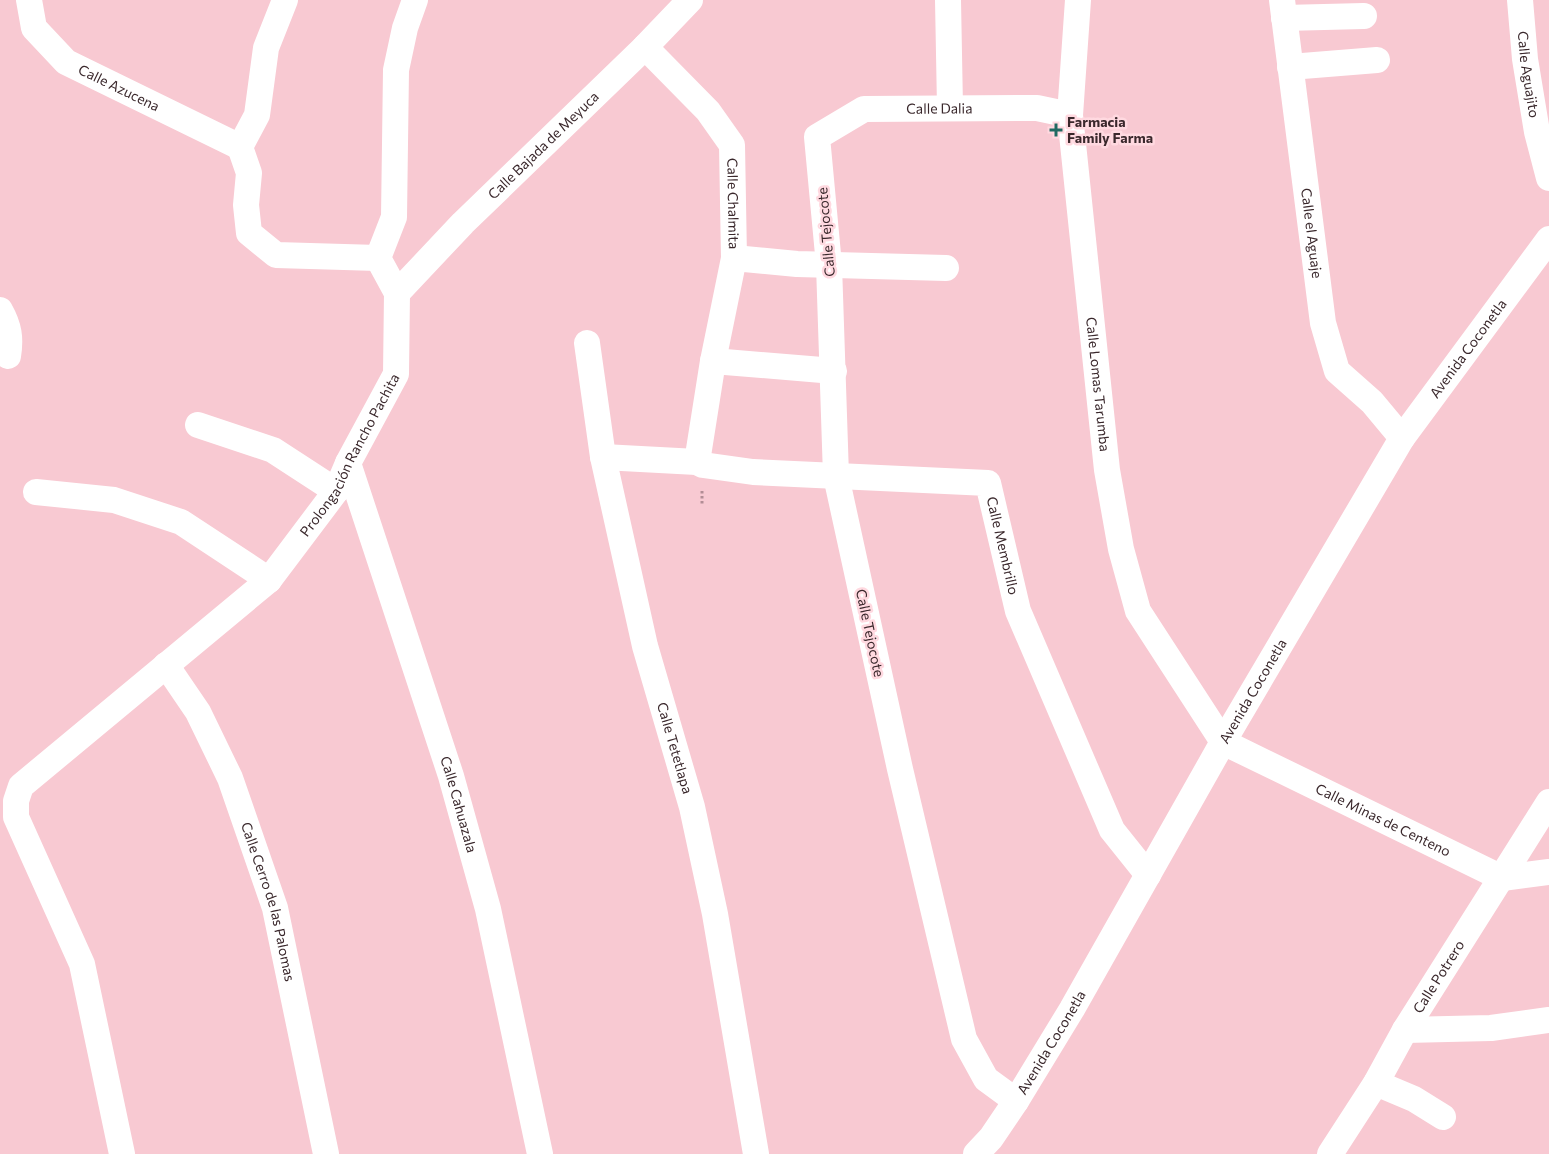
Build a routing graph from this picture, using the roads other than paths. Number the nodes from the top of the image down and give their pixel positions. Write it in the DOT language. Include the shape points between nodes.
graph roads {
  1 [pos="29,0"];
  2 [pos="285,0"];
  3 [pos="415,0"];
  4 [pos="690,0"];
  5 [pos="948,0"];
  6 [pos="1078,0"];
  7 [pos="1520,0"];
  8 [pos="1283,9"];
  9 [pos="1364,16"];
  10 [pos="645,47"];
  11 [pos="1377,60"];
  12 [pos="1290,67"];
  13 [pos="950,107"];
  14 [pos="1070,115"];
  15 [pos="817,137"];
  16 [pos="240,147"];
  17 [pos="1549,178"];
  18 [pos="1549,239"];
  19 [pos="378,258"];
  20 [pos="734,258"];
  21 [pos="829,265"];
  22 [pos="946,268"];
  23 [pos="1540,269"];
  24 [pos="397,293"];
  25 [pos="0,310"];
  26 [pos="587,343"];
  27 [pos="8,356"];
  28 [pos="712,361"];
  29 [pos="834,371"];
  30 [pos="198,425"];
  31 [pos="1402,438"];
  32 [pos="603,457"];
  33 [pos="697,462"];
  34 [pos="348,463"];
  35 [pos="836,476"];
  36 [pos="336,491"];
  37 [pos="36,492"];
  38 [pos="269,580"];
  39 [pos="166,665"];
  40 [pos="1223,742"];
  41 [pos="1549,802"];
  42 [pos="1549,872"];
  43 [pos="1148,874"];
  44 [pos="1502,878"];
  45 [pos="1549,1020"];
  46 [pos="1405,1030"];
  47 [pos="1376,1083"];
  48 [pos="1016,1101"];
  49 [pos="1443,1117"];
  50 [pos="122,1154"];
  51 [pos="326,1154"];
  52 [pos="540,1154"];
  53 [pos="756,1154"];
  54 [pos="976,1154"];
  55 [pos="1330,1154"];
  1 -- 16 [label="street, Calle Azucena" via="34,28 66,62"];
  2 -- 16 [label="street" via="266,48 257,115"];
  3 -- 19 [label="street" via="396,70 394,217"];
  4 -- 10 [label="street, Calle Bajada de Meyuca"];
  5 -- 13 [label="street"];
  6 -- 14 [label="street, Calle Lomas Tarumba"];
  7 -- 17 [label="street, Calle Aguajito" via="1525,59"];
  8 -- 9 [label="street"];
  8 -- 12 [label="street, Calle el Aguaje"];
  10 -- 20 [label="street, Calle Chalmita" via="708,111 732,145"];
  10 -- 24 [label="street, Calle Bajada de Meyuca" via="463,224"];
  11 -- 12 [label="street"];
  12 -- 31 [label="street, Calle el Aguaje" via="1323,323 1337,371 1372,402"];
  13 -- 14 [label="street, Calle Dalia" via="1037,108"];
  13 -- 15 [label="street, Calle Dalia" via="864,109"];
  14 -- 40 [label="street, Calle Lomas Tarumba" via="1107,470 1121,549 1138,611"];
  15 -- 21 [label="street, Calle Tejocote"];
  16 -- 19 [label="street" via="249,173 246,205 249,233 276,255"];
  18 -- 23 [label="street, Avenida Coconetla"];
  19 -- 24 [label="street, Prolongación Rancho Pachita"];
  20 -- 21 [label="street"];
  20 -- 28 [label="street, Calle Chalmita"];
  21 -- 22 [label="street"];
  21 -- 29 [label="street, Calle Tejocote"];
  23 -- 31 [label="street, Avenida Coconetla"];
  24 -- 34 [label="street, Prolongación Rancho Pachita" via="396,374"];
  25 -- 27 [label="street" via="11,340"];
  26 -- 32 [label="street, Calle Tetetlapa"];
  28 -- 29 [label="street"];
  28 -- 33 [label="street, Calle Chalmita"];
  29 -- 35 [label="street, Calle Tejocote"];
  30 -- 36 [label="street" via="272,450"];
  31 -- 40 [label="street, Avenida Coconetla"];
  32 -- 33 [label="street, Calle Membrillo"];
  32 -- 53 [label="street, Calle Tetetlapa" via="645,646 696,827 716,914"];
  33 -- 35 [label="street, Calle Membrillo" via="753,472"];
  34 -- 36 [label="street, Prolongación Rancho Pachita"];
  34 -- 52 [label="street, Calle Cahuazala" via="451,776 486,900"];
  35 -- 43 [label="street, Calle Membrillo" via="988,483 1018,611 1112,830"];
  35 -- 48 [label="street, Calle Tejocote" via="900,769 964,1039 986,1079"];
  36 -- 38 [label="street, Prolongación Rancho Pachita"];
  37 -- 38 [label="street" via="114,500 181,522"];
  38 -- 39 [label="street, Prolongación Rancho Pachita"];
  39 -- 50 [label="street, Prolongación Rancho Pachita" via="22,786 16,801 16,817 82,964"];
  39 -- 51 [label="street, Calle Cerro de las Palomas" via="198,712 230,778 275,908"];
  40 -- 43 [label="street, Avenida Coconetla"];
  40 -- 44 [label="street, Calle Minas de Centeno"];
  41 -- 44 [label="street, Calle Potrero"];
  42 -- 44 [label="street"];
  43 -- 48 [label="street, Avenida Coconetla"];
  44 -- 46 [label="street, Calle Potrero"];
  45 -- 46 [label="street" via="1491,1028"];
  46 -- 47 [label="street, Calle Potrero"];
  47 -- 49 [label="street" via="1414,1099"];
  47 -- 55 [label="street, Calle Potrero"];
  48 -- 54 [label="street, Avenida Coconetla"];
}
